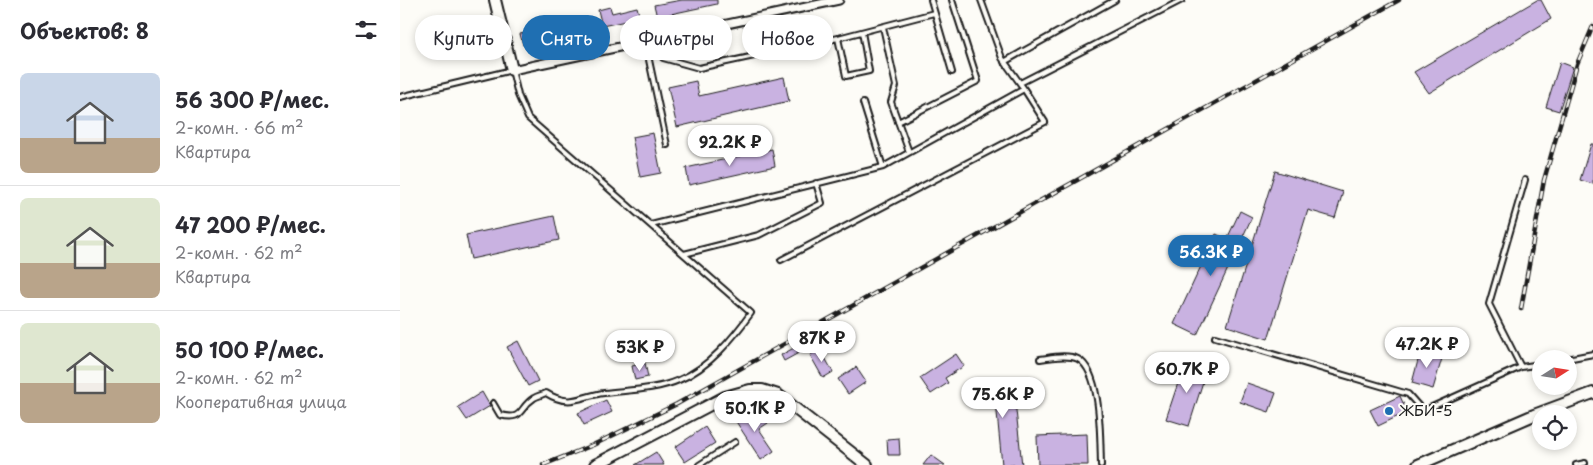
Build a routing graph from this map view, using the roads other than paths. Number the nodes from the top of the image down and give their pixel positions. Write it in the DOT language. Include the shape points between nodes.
graph roads {
  1 [pos="495,0"];
  2 [pos="839,0"];
  3 [pos="931,0"];
  4 [pos="952,0"];
  5 [pos="981,0"];
  6 [pos="1115,0"];
  7 [pos="1182,0"];
  8 [pos="934,13"];
  9 [pos="732,22"];
  10 [pos="883,26"];
  11 [pos="862,32"];
  12 [pos="838,38"];
  13 [pos="620,46"];
  14 [pos="649,60"];
  15 [pos="670,60"];
  16 [pos="1004,62"];
  17 [pos="512,70"];
  18 [pos="952,72"];
  19 [pos="1020,83"];
  20 [pos="1024,89"];
  21 [pos="400,97"];
  22 [pos="863,103"];
  23 [pos="898,122"];
  24 [pos="667,144"];
  25 [pos="909,152"];
  26 [pos="883,167"];
  27 [pos="1525,180"];
  28 [pos="816,183"];
  29 [pos="651,226"];
  30 [pos="684,254"];
  31 [pos="781,260"];
  32 [pos="1215,337"];
  33 [pos="1593,354"];
  34 [pos="1578,357"];
  35 [pos="1040,359"];
  36 [pos="1532,365"];
  37 [pos="1521,367"];
  38 [pos="1593,394"];
  39 [pos="493,404"];
  40 [pos="734,442"];
  41 [pos="1585,463"];
  42 [pos="595,465"];
  43 [pos="699,465"];
  44 [pos="867,465"];
  45 [pos="1101,465"];
  46 [pos="1418,465"];
  47 [pos="1576,465"];
  1 -- 17 [label="street"];
  2 -- 9 [label="street"];
  3 -- 8 [label="lane"];
  4 -- 23 [label="lane" via="978,81"];
  5 -- 16 [label="lane"];
  6 -- 16 [label="lane"];
  7 -- 19 [label="lane"];
  8 -- 10 [label="lane"];
  8 -- 18 [label="lane"];
  10 -- 11 [label="lane"];
  10 -- 23 [label="lane" via="896,86 891,102"];
  11 -- 12 [label="lane"];
  11 -- 12 [label="lane" via="869,71 846,76"];
  12 -- 15 [label="lane" via="699,68"];
  13 -- 17 [label="street"];
  14 -- 24 [label="lane"];
  16 -- 19 [label="lane"];
  17 -- 21 [label="lane"];
  17 -- 29 [label="lane" via="528,118"];
  19 -- 20 [label="lane"];
  20 -- 25 [label="lane"];
  20 -- 31 [label="lane" via="1045,122"];
  22 -- 26 [label="lane"];
  23 -- 25 [label="lane"];
  25 -- 26 [label="lane"];
  26 -- 28 [label="lane"];
  27 -- 37 [label="lane" via="1488,304"];
  28 -- 29 [label="lane"];
  28 -- 30 [label="lane" via="822,203 759,235"];
  29 -- 30 [label="lane"];
  30 -- 39 [label="lane" via="751,313 714,358 680,380 639,390 602,394 572,402 556,400 546,393 533,398 518,416 510,418 500,415"];
  32 -- 37 [label="lane" via="1408,394 1423,411"];
  33 -- 34 [label="lane"];
  35 -- 45 [label="lane" via="1056,356 1078,359 1091,373 1096,395"];
  36 -- 37 [label="lane"];
  38 -- 46 [label="street" via="1534,415"];
  40 -- 43 [label="lane"];
  41 -- 47 [label="lane"];
  42 -- 44 [label="street" via="725,397 762,390 778,395"];
}
